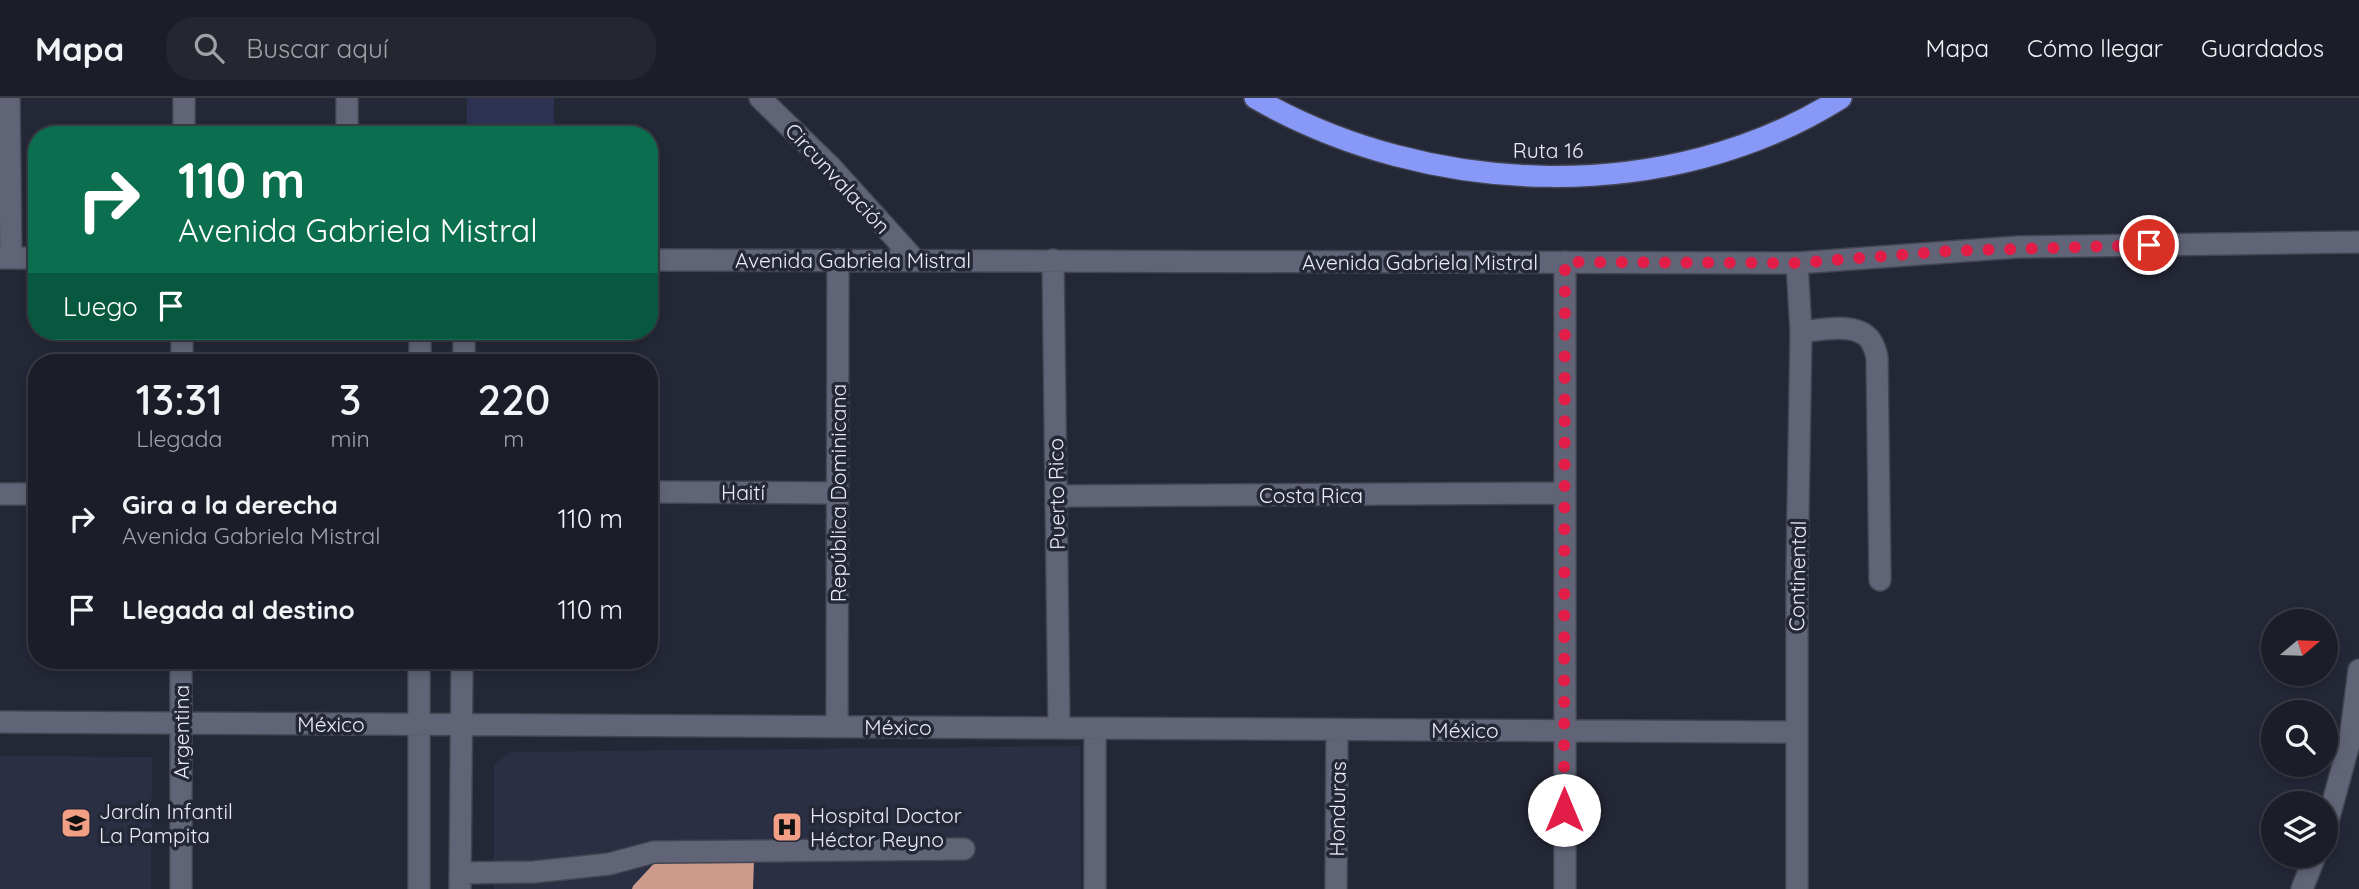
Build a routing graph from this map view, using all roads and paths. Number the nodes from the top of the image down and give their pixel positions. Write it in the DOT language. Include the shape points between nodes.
graph roads {
  1 [pos="9,98"];
  2 [pos="184,98"];
  3 [pos="347,98"];
  4 [pos="760,98"];
  5 [pos="1255,98"];
  6 [pos="1841,98"];
  7 [pos="184,126"];
  8 [pos="347,126"];
  9 [pos="2359,242"];
  10 [pos="5,258"];
  11 [pos="28,258"];
  12 [pos="658,260"];
  13 [pos="838,260"];
  14 [pos="915,260"];
  15 [pos="1054,260"];
  16 [pos="1565,262"];
  17 [pos="1797,263"];
  18 [pos="1801,332"];
  19 [pos="658,492"];
  20 [pos="837,493"];
  21 [pos="1565,493"];
  22 [pos="0,494"];
  23 [pos="28,494"];
  24 [pos="1057,496"];
  25 [pos="1880,580"];
  26 [pos="181,669"];
  27 [pos="419,669"];
  28 [pos="462,669"];
  29 [pos="2359,670"];
  30 [pos="0,722"];
  31 [pos="181,723"];
  32 [pos="419,724"];
  33 [pos="462,725"];
  34 [pos="837,727"];
  35 [pos="1059,728"];
  36 [pos="1095,728"];
  37 [pos="1337,730"];
  38 [pos="1565,731"];
  39 [pos="1796,732"];
  40 [pos="2354,740"];
  41 [pos="2338,791"];
  42 [pos="964,849"];
  43 [pos="2310,868"];
  44 [pos="460,881"];
  45 [pos="534,881"];
  46 [pos="181,889"];
  47 [pos="419,889"];
  48 [pos="1095,889"];
  49 [pos="1336,889"];
  50 [pos="1564,889"];
  51 [pos="1797,889"];
  52 [pos="2302,889"];
  1 -- 10 [label="street"];
  2 -- 7 [label="street"];
  3 -- 8 [label="street"];
  4 -- 14 [label="street, Circunvalación" via="831,167"];
  5 -- 6 [label="highway, Ruta 16" via="1321,131 1371,149 1477,173 1523,177 1616,173 1707,155 1784,127"];
  9 -- 17 [label="street, Avenida Gabriela Mistral" via="2018,247"];
  10 -- 11 [label="street"];
  12 -- 13 [label="street, Avenida Gabriela Mistral"];
  13 -- 14 [label="street, Avenida Gabriela Mistral"];
  13 -- 20 [label="street, República Dominicana"];
  14 -- 15 [label="street, Avenida Gabriela Mistral"];
  15 -- 16 [label="street, Avenida Gabriela Mistral"];
  15 -- 24 [label="street, Puerto Rico"];
  16 -- 17 [label="street, Avenida Gabriela Mistral"];
  16 -- 21 [label="street"];
  17 -- 18 [label="street, Continental"];
  18 -- 25 [label="street" via="1851,329 1871,341 1877,357"];
  18 -- 39 [label="street, Continental"];
  19 -- 20 [label="street, Haití"];
  20 -- 34 [label="street, República Dominicana"];
  21 -- 24 [label="street, Costa Rica"];
  21 -- 38 [label="street"];
  22 -- 23 [label="street"];
  24 -- 35 [label="street, Puerto Rico"];
  26 -- 31 [label="street, Argentina"];
  27 -- 32 [label="street"];
  28 -- 33 [label="street"];
  29 -- 40 [label="street"];
  30 -- 31 [label="street, México"];
  31 -- 32 [label="street, México"];
  31 -- 46 [label="street, Argentina"];
  32 -- 33 [label="street, México"];
  32 -- 47 [label="street"];
  33 -- 34 [label="street, México"];
  33 -- 44 [label="street"];
  34 -- 35 [label="street, México"];
  35 -- 36 [label="street, México"];
  36 -- 37 [label="street, México"];
  36 -- 48 [label="street"];
  37 -- 38 [label="street, México"];
  37 -- 49 [label="street, Honduras"];
  38 -- 39 [label="street, México"];
  38 -- 50 [label="street"];
  39 -- 51 [label="street, Continental"];
  40 -- 41 [label="street"];
  42 -- 45 [label="street" via="654,852"];
  43 -- 52 [label="street"];
  44 -- 45 [label="street"];
}
